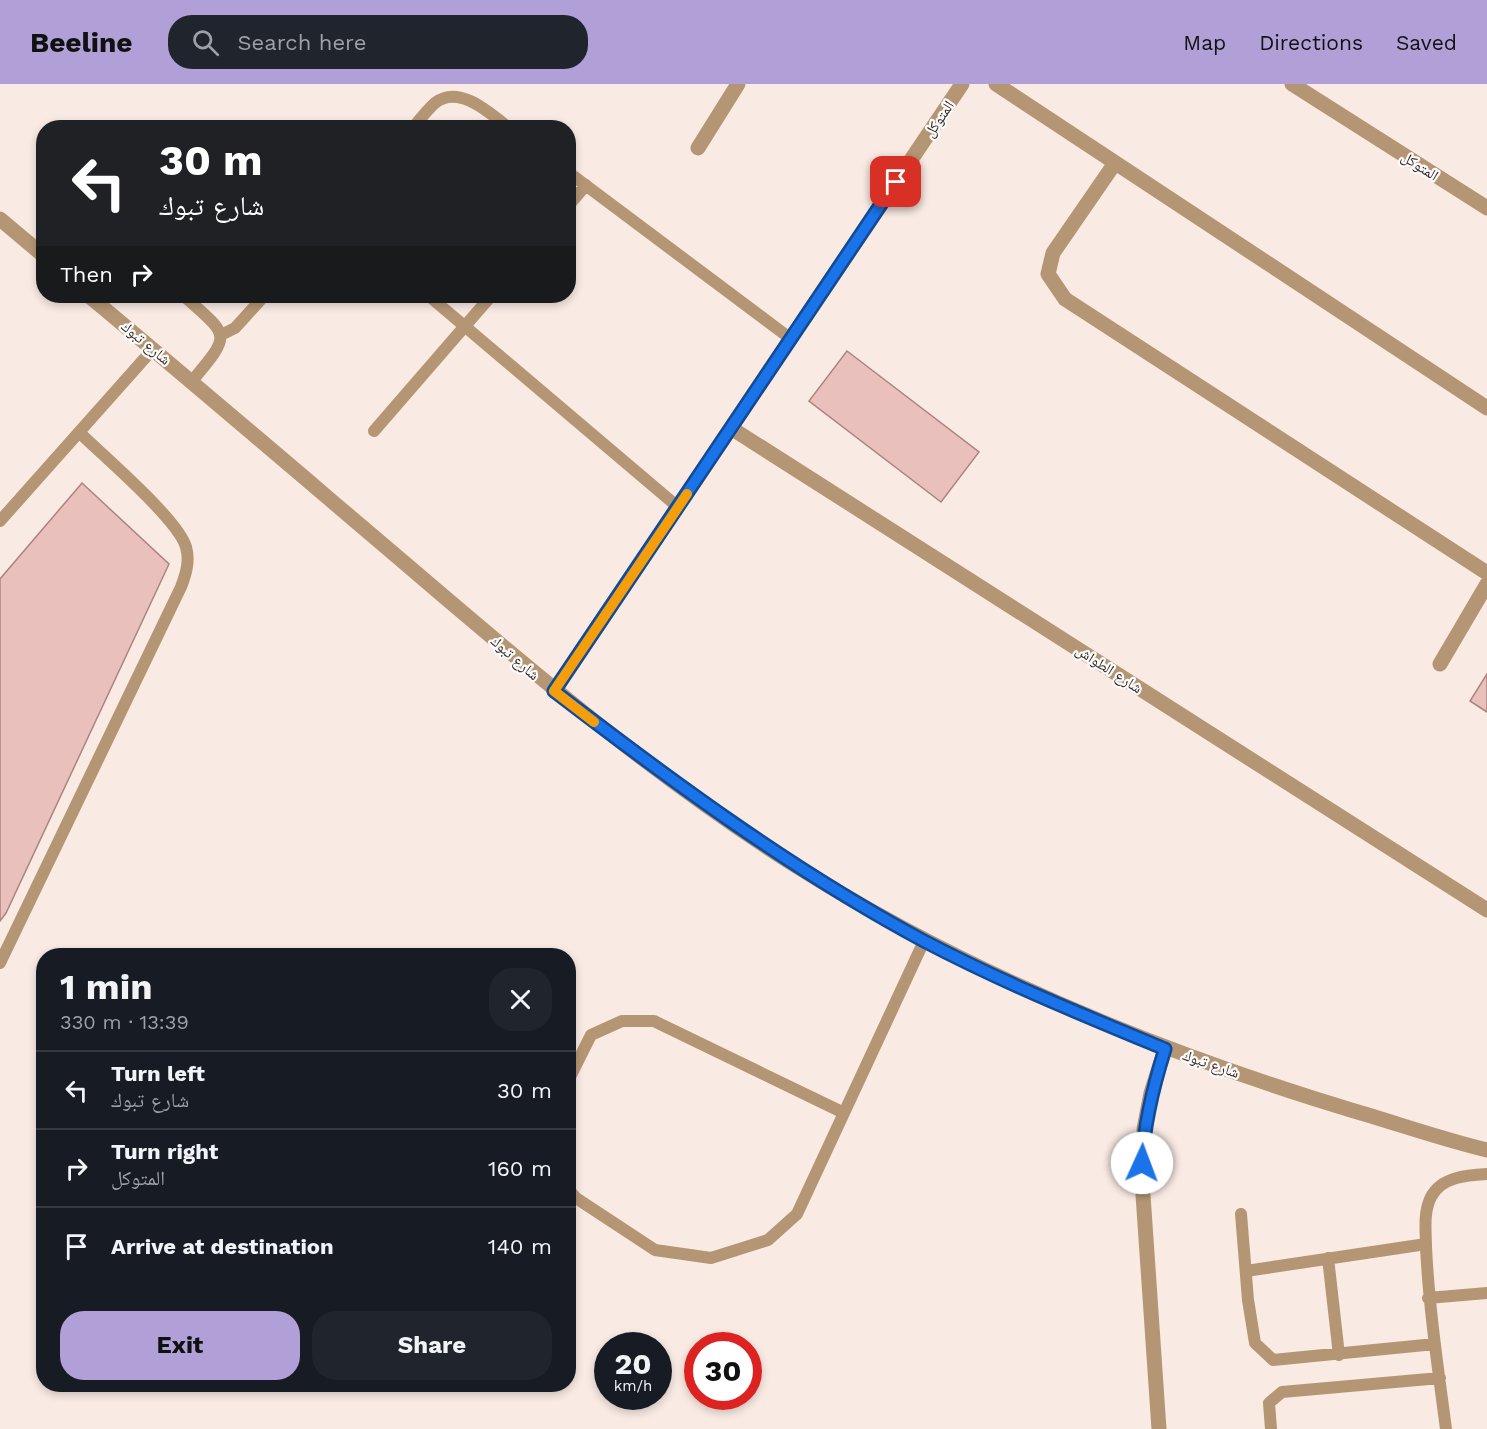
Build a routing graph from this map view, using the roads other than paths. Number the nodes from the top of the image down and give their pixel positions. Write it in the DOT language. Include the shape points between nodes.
graph roads {
  1 [pos="738,84"];
  2 [pos="962,84"];
  3 [pos="996,84"];
  4 [pos="1292,84"];
  5 [pos="420,120"];
  6 [pos="499,120"];
  7 [pos="698,148"];
  8 [pos="1115,163"];
  9 [pos="576,178"];
  10 [pos="586,185"];
  11 [pos="576,197"];
  12 [pos="1487,208"];
  13 [pos="0,219"];
  14 [pos="36,249"];
  15 [pos="97,303"];
  16 [pos="192,303"];
  17 [pos="258,303"];
  18 [pos="437,303"];
  19 [pos="485,303"];
  20 [pos="465,326"];
  21 [pos="221,334"];
  22 [pos="791,339"];
  23 [pos="153,349"];
  24 [pos="192,381"];
  25 [pos="1487,408"];
  26 [pos="731,428"];
  27 [pos="374,431"];
  28 [pos="79,432"];
  29 [pos="678,507"];
  30 [pos="0,521"];
  31 [pos="1487,573"];
  32 [pos="1487,584"];
  33 [pos="1440,664"];
  34 [pos="554,691"];
  35 [pos="1487,910"];
  36 [pos="924,940"];
  37 [pos="0,963"];
  38 [pos="1165,1049"];
  39 [pos="576,1065"];
  40 [pos="844,1113"];
  41 [pos="1487,1150"];
  42 [pos="1487,1174"];
  43 [pos="576,1198"];
  44 [pos="1241,1214"];
  45 [pos="1426,1244"];
  46 [pos="1328,1258"];
  47 [pos="1246,1271"];
  48 [pos="1487,1293"];
  49 [pos="1428,1298"];
  50 [pos="1435,1344"];
  51 [pos="1339,1354"];
  52 [pos="1440,1378"];
  53 [pos="1155,1425"];
  54 [pos="1271,1429"];
  55 [pos="1446,1429"];
  1 -- 7 [label="street"];
  2 -- 22 [label="street, المتوكل"];
  3 -- 8 [label="street"];
  4 -- 12 [label="street, المتوكل"];
  5 -- 6 [label="lane" via="436,101 451,95 471,99"];
  8 -- 25 [label="street"];
  8 -- 31 [label="street" via="1053,253 1048,274 1065,299"];
  9 -- 10 [label="lane"];
  10 -- 11 [label="lane"];
  10 -- 22 [label="lane"];
  13 -- 14 [label="street"];
  15 -- 23 [label="street, شارع تبوك"];
  16 -- 21 [label="lane" via="215,323"];
  17 -- 21 [label="lane" via="235,328"];
  18 -- 20 [label="lane"];
  19 -- 20 [label="lane"];
  20 -- 27 [label="lane"];
  20 -- 29 [label="lane"];
  21 -- 24 [label="lane" via="219,348"];
  22 -- 26 [label="street, المتوكل"];
  23 -- 24 [label="street, شارع تبوك"];
  23 -- 28 [label="lane"];
  24 -- 34 [label="street, شارع تبوك"];
  26 -- 29 [label="street, المتوكل"];
  26 -- 35 [label="street, شارع الطواش"];
  28 -- 30 [label="lane"];
  28 -- 37 [label="lane" via="174,525 184,542 188,562 181,587"];
  29 -- 34 [label="street, المتوكل"];
  32 -- 33 [label="street"];
  34 -- 36 [label="street, شارع تبوك" via="712,809 796,866"];
  36 -- 38 [label="street, شارع تبوك" via="1021,988"];
  36 -- 40 [label="lane"];
  38 -- 41 [label="street, شارع تبوك"];
  38 -- 53 [label="street" via="1144,1129 1142,1180"];
  39 -- 40 [label="lane" via="591,1035 622,1021 654,1021"];
  40 -- 43 [label="lane" via="796,1214 768,1240 711,1258 655,1250"];
  42 -- 45 [label="lane" via="1457,1177 1444,1183 1431,1197 1425,1219"];
  44 -- 47 [label="lane"];
  45 -- 46 [label="lane"];
  45 -- 49 [label="lane"];
  46 -- 47 [label="lane"];
  46 -- 51 [label="lane"];
  47 -- 51 [label="lane" via="1256,1343 1273,1360"];
  48 -- 49 [label="lane"];
  49 -- 50 [label="lane"];
  50 -- 51 [label="lane"];
  50 -- 52 [label="lane"];
  52 -- 54 [label="lane" via="1282,1392 1269,1402"];
  52 -- 55 [label="lane"];
}
